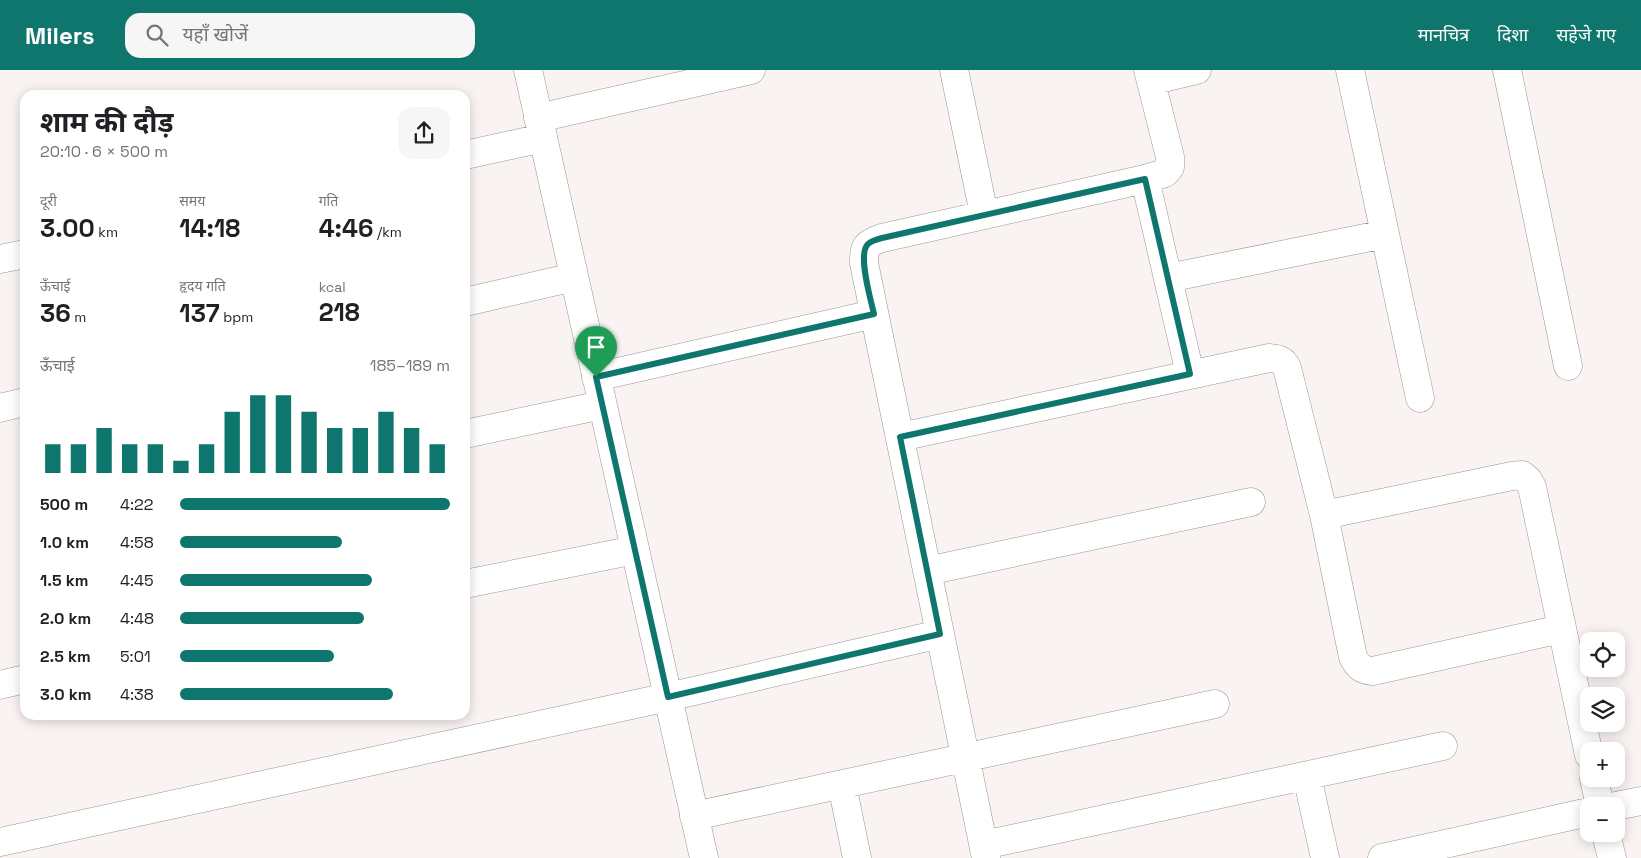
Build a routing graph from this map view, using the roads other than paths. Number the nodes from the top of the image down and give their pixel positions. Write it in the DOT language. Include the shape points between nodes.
graph roads {
  1 [pos="528,70"];
  2 [pos="752,70"];
  3 [pos="954,70"];
  4 [pos="1197,70"];
  5 [pos="1350,70"];
  6 [pos="1507,70"];
  7 [pos="1149,76"];
  8 [pos="540,128"];
  9 [pos="470,153"];
  10 [pos="1145,179"];
  11 [pos="984,214"];
  12 [pos="1384,234"];
  13 [pos="20,255"];
  14 [pos="0,259"];
  15 [pos="574,277"];
  16 [pos="1168,278"];
  17 [pos="470,301"];
  18 [pos="874,314"];
  19 [pos="1568,366"];
  20 [pos="1190,374"];
  21 [pos="596,377"];
  22 [pos="1420,398"];
  23 [pos="20,403"];
  24 [pos="602,405"];
  25 [pos="0,408"];
  26 [pos="470,433"];
  27 [pos="900,437"];
  28 [pos="1251,502"];
  29 [pos="1324,515"];
  30 [pos="635,550"];
  31 [pos="927,571"];
  32 [pos="470,583"];
  33 [pos="1561,629"];
  34 [pos="940,634"];
  35 [pos="20,680"];
  36 [pos="0,685"];
  37 [pos="668,697"];
  38 [pos="1214,704"];
  39 [pos="1586,742"];
  40 [pos="1443,746"];
  41 [pos="966,758"];
  42 [pos="1306,776"];
  43 [pos="842,784"];
  44 [pos="1641,801"];
  45 [pos="1625,804"];
  46 [pos="1580,814"];
  47 [pos="694,816"];
  48 [pos="0,842"];
  49 [pos="1608,842"];
  50 [pos="985,852"];
  51 [pos="704,858"];
  52 [pos="857,858"];
  53 [pos="1325,858"];
  54 [pos="1382,858"];
  55 [pos="1612,858"];
  1 -- 8 [label="street"];
  2 -- 8 [label="street"];
  3 -- 11 [label="street"];
  4 -- 7 [label="street"];
  5 -- 12 [label="street"];
  6 -- 19 [label="street"];
  7 -- 10 [label="street" via="1170,167 1165,173"];
  8 -- 9 [label="street"];
  8 -- 15 [label="street"];
  10 -- 11 [label="street"];
  10 -- 16 [label="street"];
  11 -- 18 [label="street" via="868,243 864,263"];
  12 -- 16 [label="street"];
  12 -- 22 [label="street"];
  13 -- 14 [label="street"];
  15 -- 17 [label="street"];
  15 -- 21 [label="street"];
  16 -- 20 [label="street"];
  18 -- 21 [label="street"];
  18 -- 27 [label="street"];
  20 -- 27 [label="street"];
  20 -- 29 [label="street" via="1269,358 1284,362"];
  21 -- 24 [label="street"];
  23 -- 25 [label="street"];
  24 -- 26 [label="street"];
  24 -- 30 [label="street"];
  27 -- 31 [label="street"];
  28 -- 31 [label="street"];
  29 -- 33 [label="street" via="1522,475 1532,487"];
  29 -- 33 [label="street" via="1353,657 1364,671"];
  30 -- 32 [label="street"];
  30 -- 37 [label="street"];
  31 -- 34 [label="street"];
  33 -- 39 [label="street"];
  34 -- 37 [label="street"];
  34 -- 41 [label="street"];
  35 -- 36 [label="street"];
  37 -- 47 [label="street"];
  37 -- 48 [label="street"];
  38 -- 41 [label="street"];
  40 -- 42 [label="street"];
  41 -- 43 [label="street"];
  41 -- 50 [label="street"];
  42 -- 50 [label="street"];
  42 -- 53 [label="street"];
  43 -- 47 [label="street"];
  43 -- 52 [label="street"];
  44 -- 45 [label="street"];
  46 -- 54 [label="street"];
  47 -- 51 [label="street"];
  49 -- 55 [label="street"];
}
